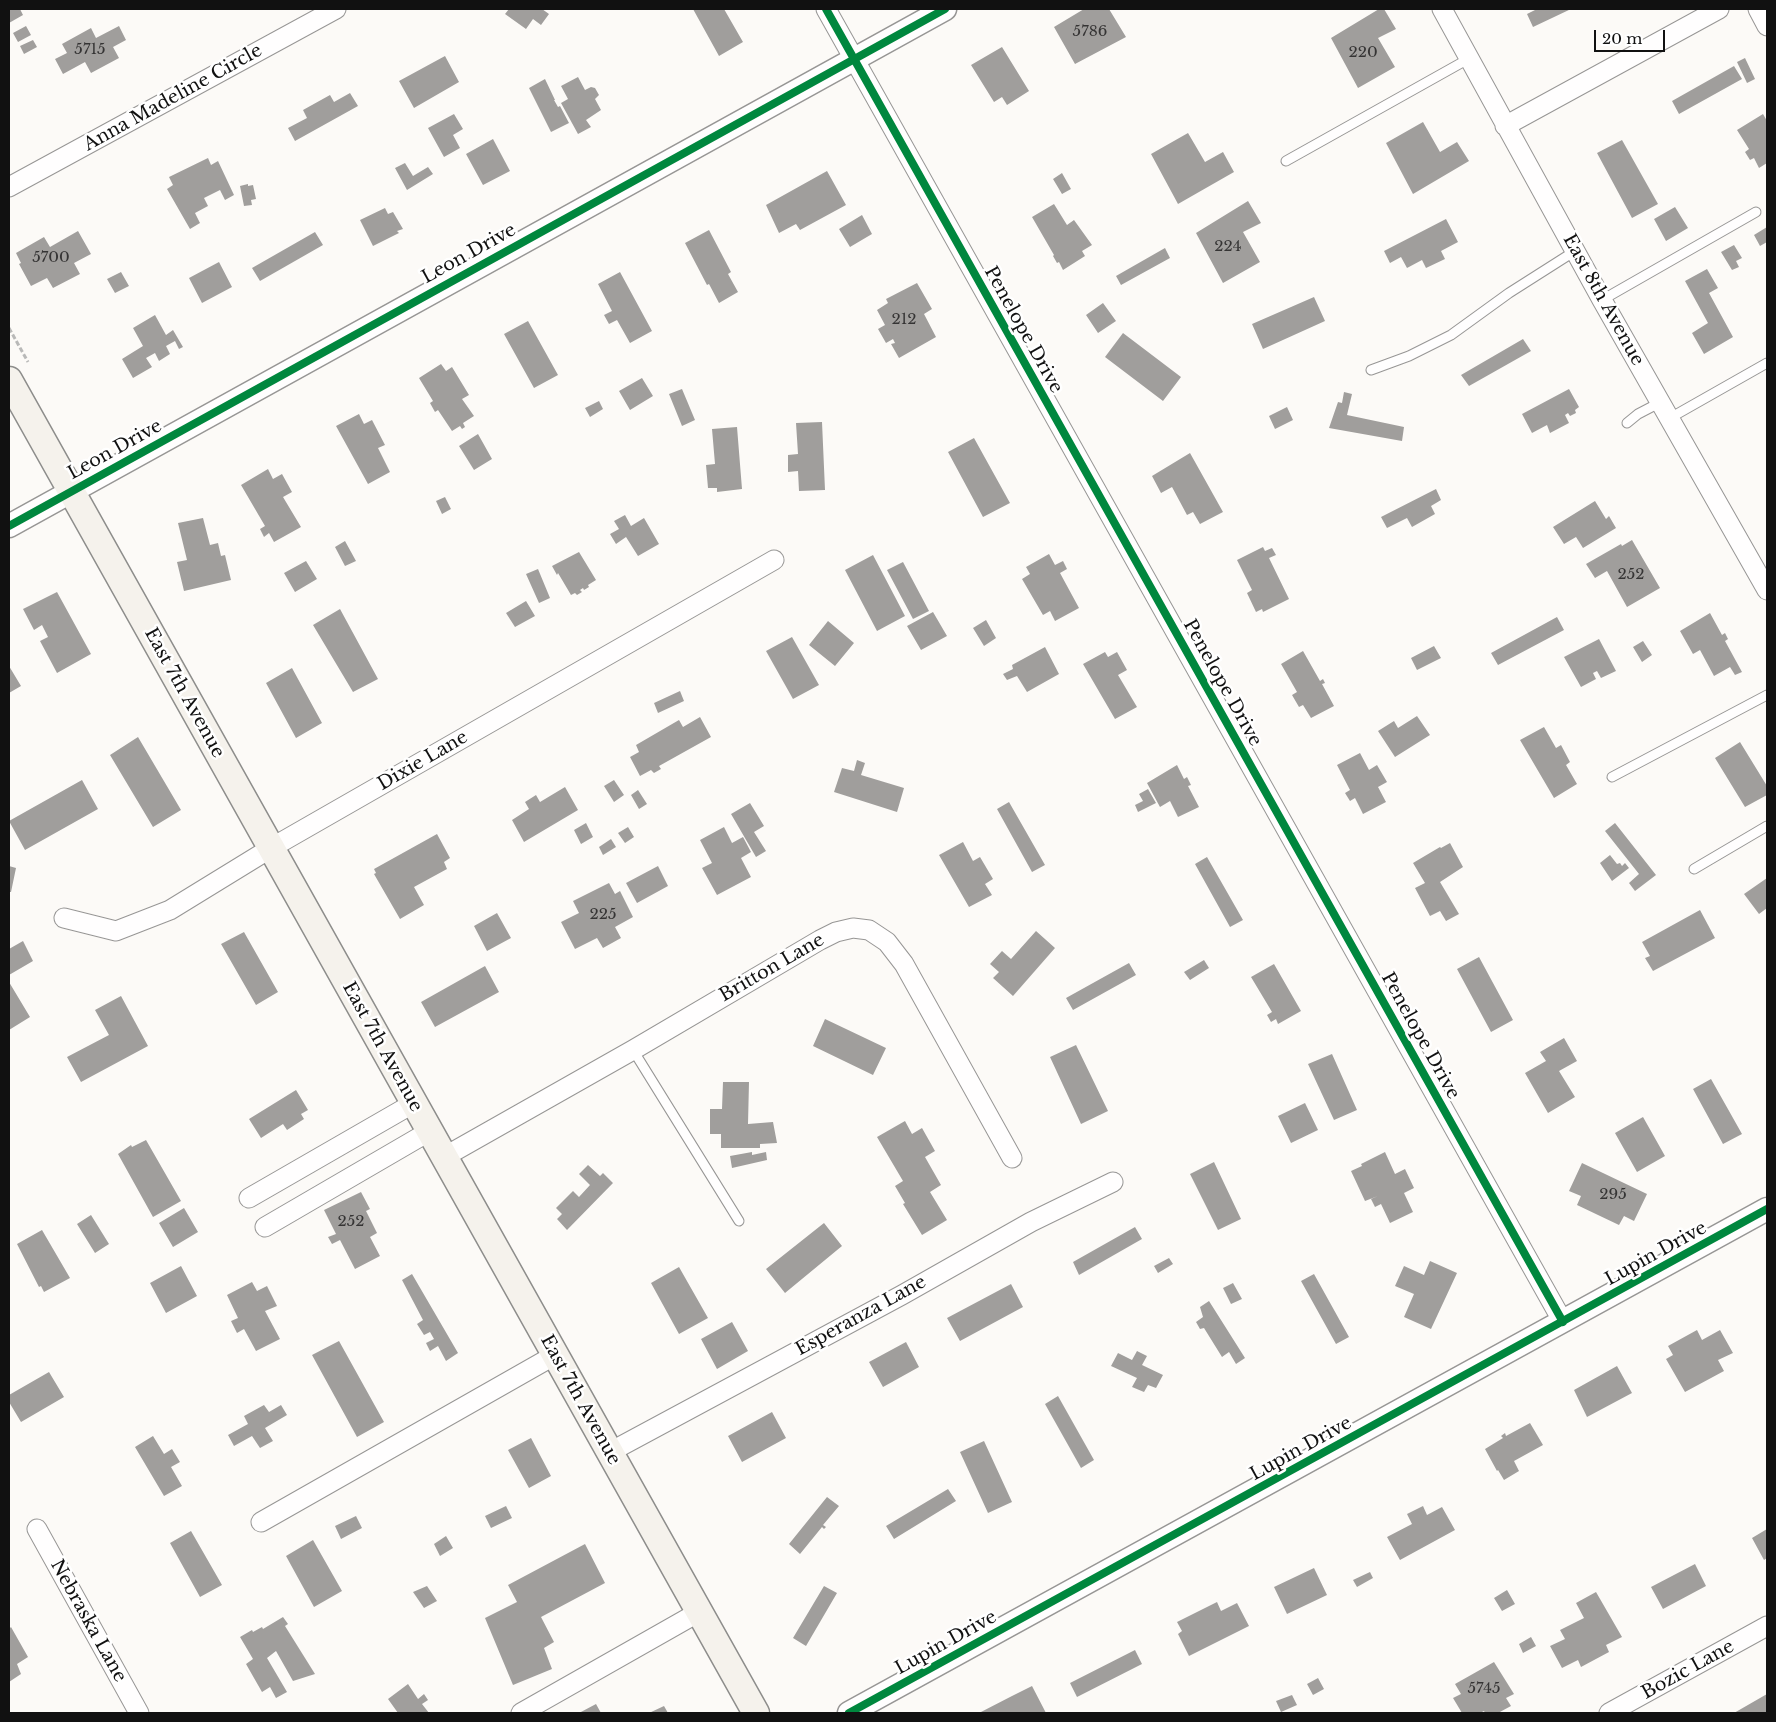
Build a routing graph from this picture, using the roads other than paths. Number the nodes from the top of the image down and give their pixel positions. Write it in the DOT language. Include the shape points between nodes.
graph roads {
  1 [pos="336,9"];
  2 [pos="826,9"];
  3 [pos="945,9"];
  4 [pos="1442,9"];
  5 [pos="1719,9"];
  6 [pos="1758,9"];
  7 [pos="1767,26"];
  8 [pos="1470,58"];
  9 [pos="854,59"];
  10 [pos="1506,126"];
  11 [pos="1286,161"];
  12 [pos="9,187"];
  13 [pos="1756,212"];
  14 [pos="1575,251"];
  15 [pos="1602,300"];
  16 [pos="1767,363"];
  17 [pos="1371,370"];
  18 [pos="9,380"];
  19 [pos="1665,410"];
  20 [pos="1627,423"];
  21 [pos="71,492"];
  22 [pos="9,526"];
  23 [pos="774,560"];
  24 [pos="1767,590"];
  25 [pos="1767,695"];
  26 [pos="1612,777"];
  27 [pos="1767,826"];
  28 [pos="271,848"];
  29 [pos="1694,869"];
  30 [pos="64,918"];
  31 [pos="633,1050"];
  32 [pos="414,1103"];
  33 [pos="430,1131"];
  34 [pos="444,1157"];
  35 [pos="1012,1158"];
  36 [pos="1112,1182"];
  37 [pos="248,1198"];
  38 [pos="1767,1209"];
  39 [pos="739,1221"];
  40 [pos="265,1227"];
  41 [pos="1563,1322"];
  42 [pos="555,1355"];
  43 [pos="610,1452"];
  44 [pos="261,1522"];
  45 [pos="37,1529"];
  46 [pos="699,1612"];
  47 [pos="1767,1626"];
  48 [pos="139,1713"];
  49 [pos="521,1713"];
  50 [pos="756,1713"];
  51 [pos="849,1713"];
  52 [pos="1609,1713"];
  1 -- 12 [label="street, Anna Madeline Circle"];
  2 -- 9 [label="street, Penelope Drive"];
  3 -- 9 [label="street, Leon Drive"];
  4 -- 8 [label="street, East 8th Avenue"];
  5 -- 10 [label="street"];
  6 -- 7 [label="street"];
  8 -- 10 [label="street, East 8th Avenue"];
  8 -- 11 [label="lane"];
  9 -- 21 [label="street, Leon Drive"];
  9 -- 41 [label="street, Penelope Drive"];
  10 -- 14 [label="street, East 8th Avenue"];
  13 -- 15 [label="lane"];
  14 -- 15 [label="street, East 8th Avenue"];
  14 -- 17 [label="lane" via="1509,292 1451,335"];
  15 -- 19 [label="street, East 8th Avenue"];
  16 -- 19 [label="lane"];
  18 -- 21 [label="main road, East 7th Avenue"];
  19 -- 20 [label="lane" via="1638,414"];
  19 -- 24 [label="street, East 8th Avenue"];
  21 -- 22 [label="street, Leon Drive"];
  21 -- 28 [label="main road, East 7th Avenue"];
  23 -- 28 [label="street, Dixie Lane"];
  25 -- 26 [label="lane"];
  27 -- 29 [label="lane"];
  28 -- 30 [label="street, Dixie Lane" via="170,910 116,931"];
  28 -- 32 [label="main road, East 7th Avenue"];
  31 -- 34 [label="street, Britton Lane"];
  31 -- 35 [label="street, Britton Lane" via="836,932 853,928 869,930 886,942 904,964"];
  31 -- 39 [label="lane"];
  32 -- 33 [label="main road, East 7th Avenue"];
  32 -- 37 [label="street"];
  33 -- 34 [label="main road, East 7th Avenue"];
  33 -- 40 [label="street"];
  34 -- 42 [label="main road, East 7th Avenue"];
  36 -- 43 [label="street, Esperanza Lane" via="1031,1222"];
  38 -- 41 [label="street, Lupin Drive"];
  41 -- 51 [label="street, Lupin Drive"];
  42 -- 43 [label="main road, East 7th Avenue"];
  42 -- 44 [label="street"];
  43 -- 46 [label="main road, East 7th Avenue"];
  45 -- 48 [label="street, Nebraska Lane"];
  46 -- 49 [label="street"];
  46 -- 50 [label="main road, East 7th Avenue"];
  47 -- 52 [label="street, Bozic Lane"];
}
